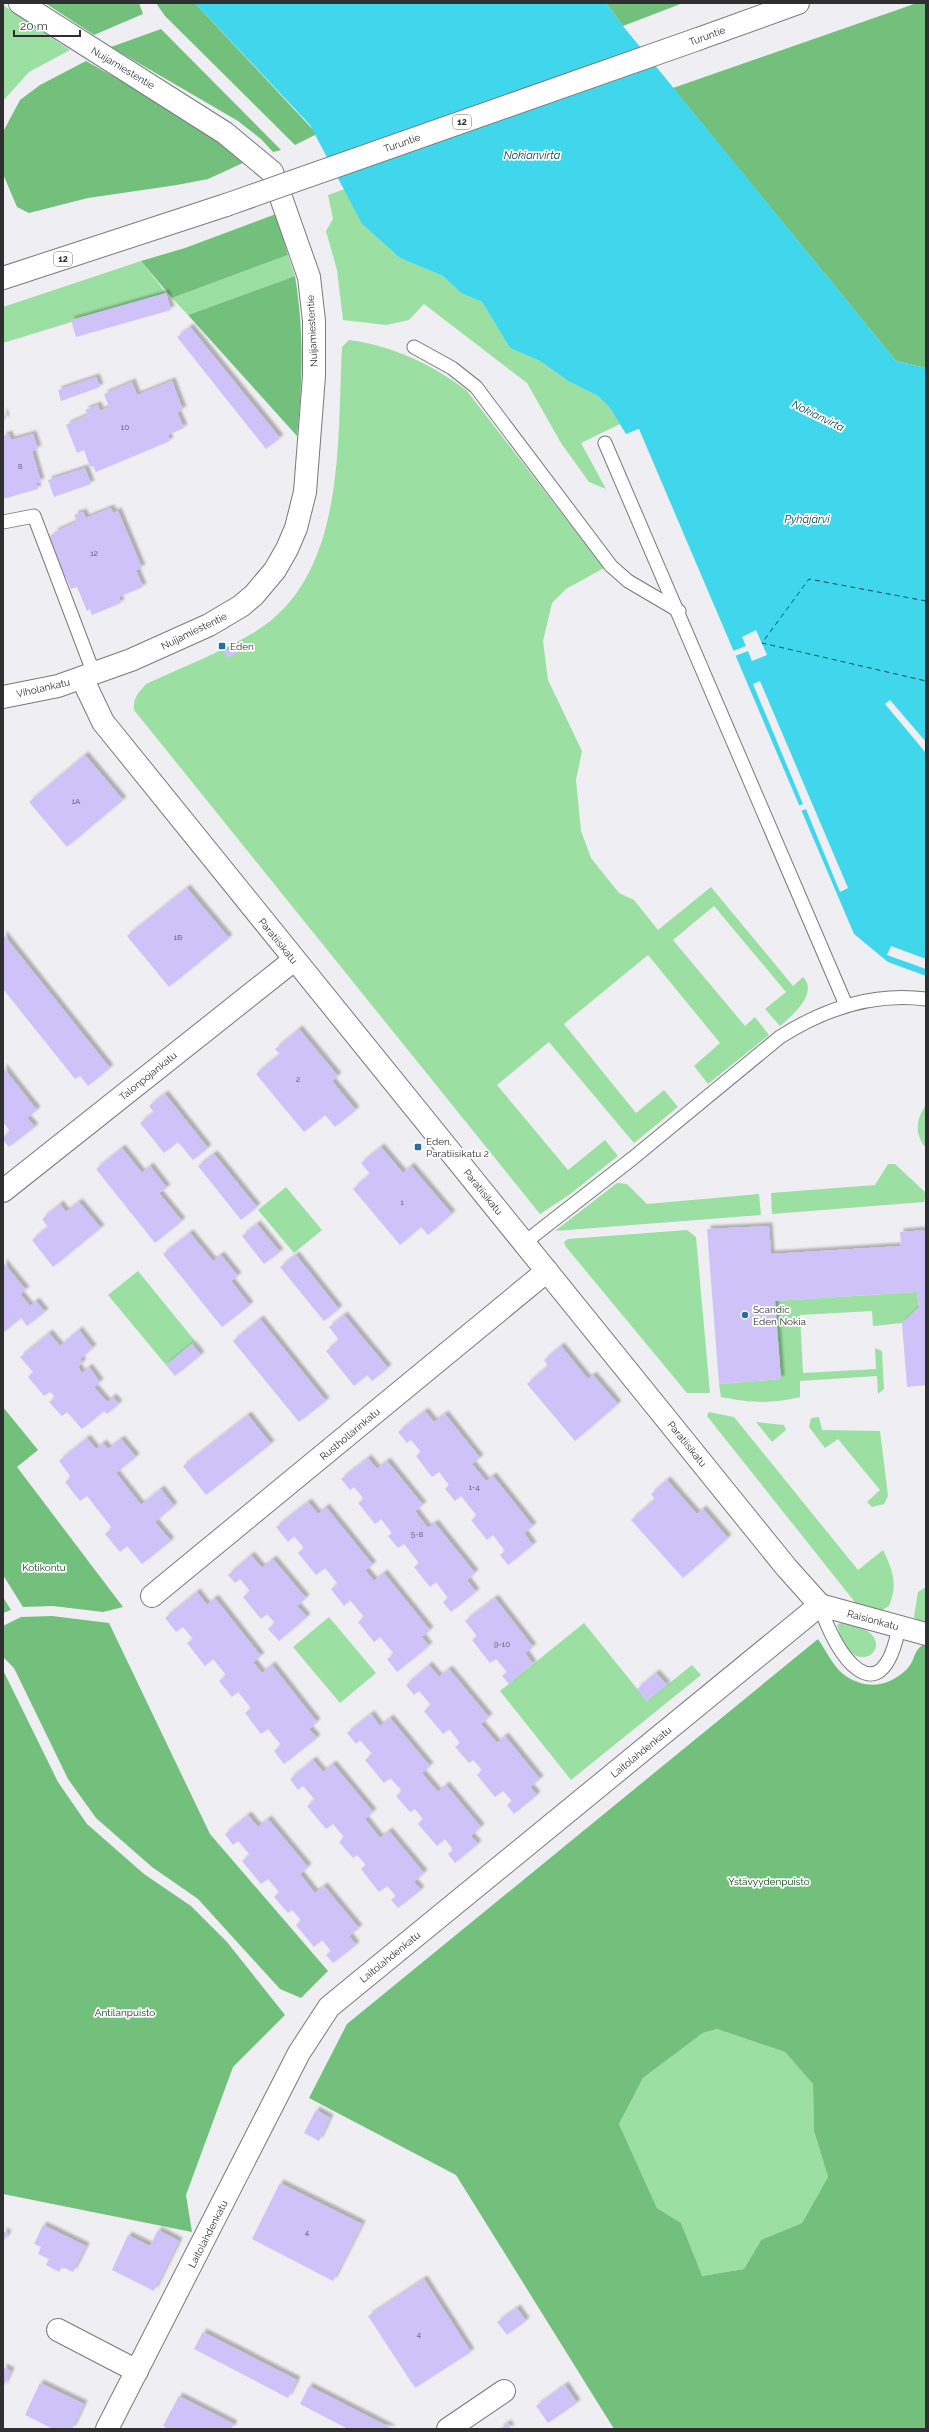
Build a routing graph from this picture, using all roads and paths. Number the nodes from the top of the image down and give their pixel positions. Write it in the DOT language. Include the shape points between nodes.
graph roads {
  1 [pos="20,3"];
  2 [pos="798,3"];
  3 [pos="3,278"];
  4 [pos="414,347"];
  5 [pos="605,443"];
  6 [pos="3,522"];
  7 [pos="679,611"];
  8 [pos="88,676"];
  9 [pos="3,698"];
  10 [pos="294,960"];
  11 [pos="926,999"];
  12 [pos="846,1005"];
  13 [pos="3,1191"];
  14 [pos="524,1243"];
  15 [pos="547,1272"];
  16 [pos="152,1596"];
  17 [pos="820,1605"];
  18 [pos="899,1627"];
  19 [pos="926,1634"];
  20 [pos="58,2330"];
  21 [pos="137,2371"];
  22 [pos="504,2391"];
  23 [pos="107,2429"];
  24 [pos="448,2429"];
  1 -- 8 [label="main road, Nuijamiestentie" via="225,133 272,172 305,263 313,314 314,376 305,492 296,528 274,570 254,595 226,616 187,636"];
  2 -- 3 [label="main road, Turuntie / 12, bridge" via="226,205"];
  4 -- 7 [label="lane" via="452,368 476,387 611,566 628,582"];
  5 -- 7 [label="lane"];
  6 -- 8 [label="lane" via="34,516"];
  7 -- 12 [label="lane"];
  8 -- 9 [label="main road, Viholankatu"];
  8 -- 10 [label="main road, Paratiisikatu" via="103,722"];
  10 -- 13 [label="main road, Talonpojankatu"];
  10 -- 14 [label="main road, Paratiisikatu"];
  11 -- 12 [label="lane" via="868,1000"];
  12 -- 14 [label="lane" via="822,1013 780,1037 633,1158"];
  14 -- 15 [label="main road, Paratiisikatu"];
  15 -- 16 [label="main road, Rusthollarinkatu"];
  15 -- 17 [label="main road, Paratiisikatu" via="786,1567"];
  17 -- 18 [label="main road, Raisionkatu"];
  17 -- 18 [label="lane" via="835,1643 851,1665 871,1674 881,1670 895,1647"];
  17 -- 21 [label="main road, Laitolahdenkatu" via="329,2007 299,2053"];
  18 -- 19 [label="main road, Raisionkatu"];
  20 -- 21 [label="main road"];
  21 -- 23 [label="main road, Laitolahdenkatu"];
  22 -- 24 [label="main road"];
}
